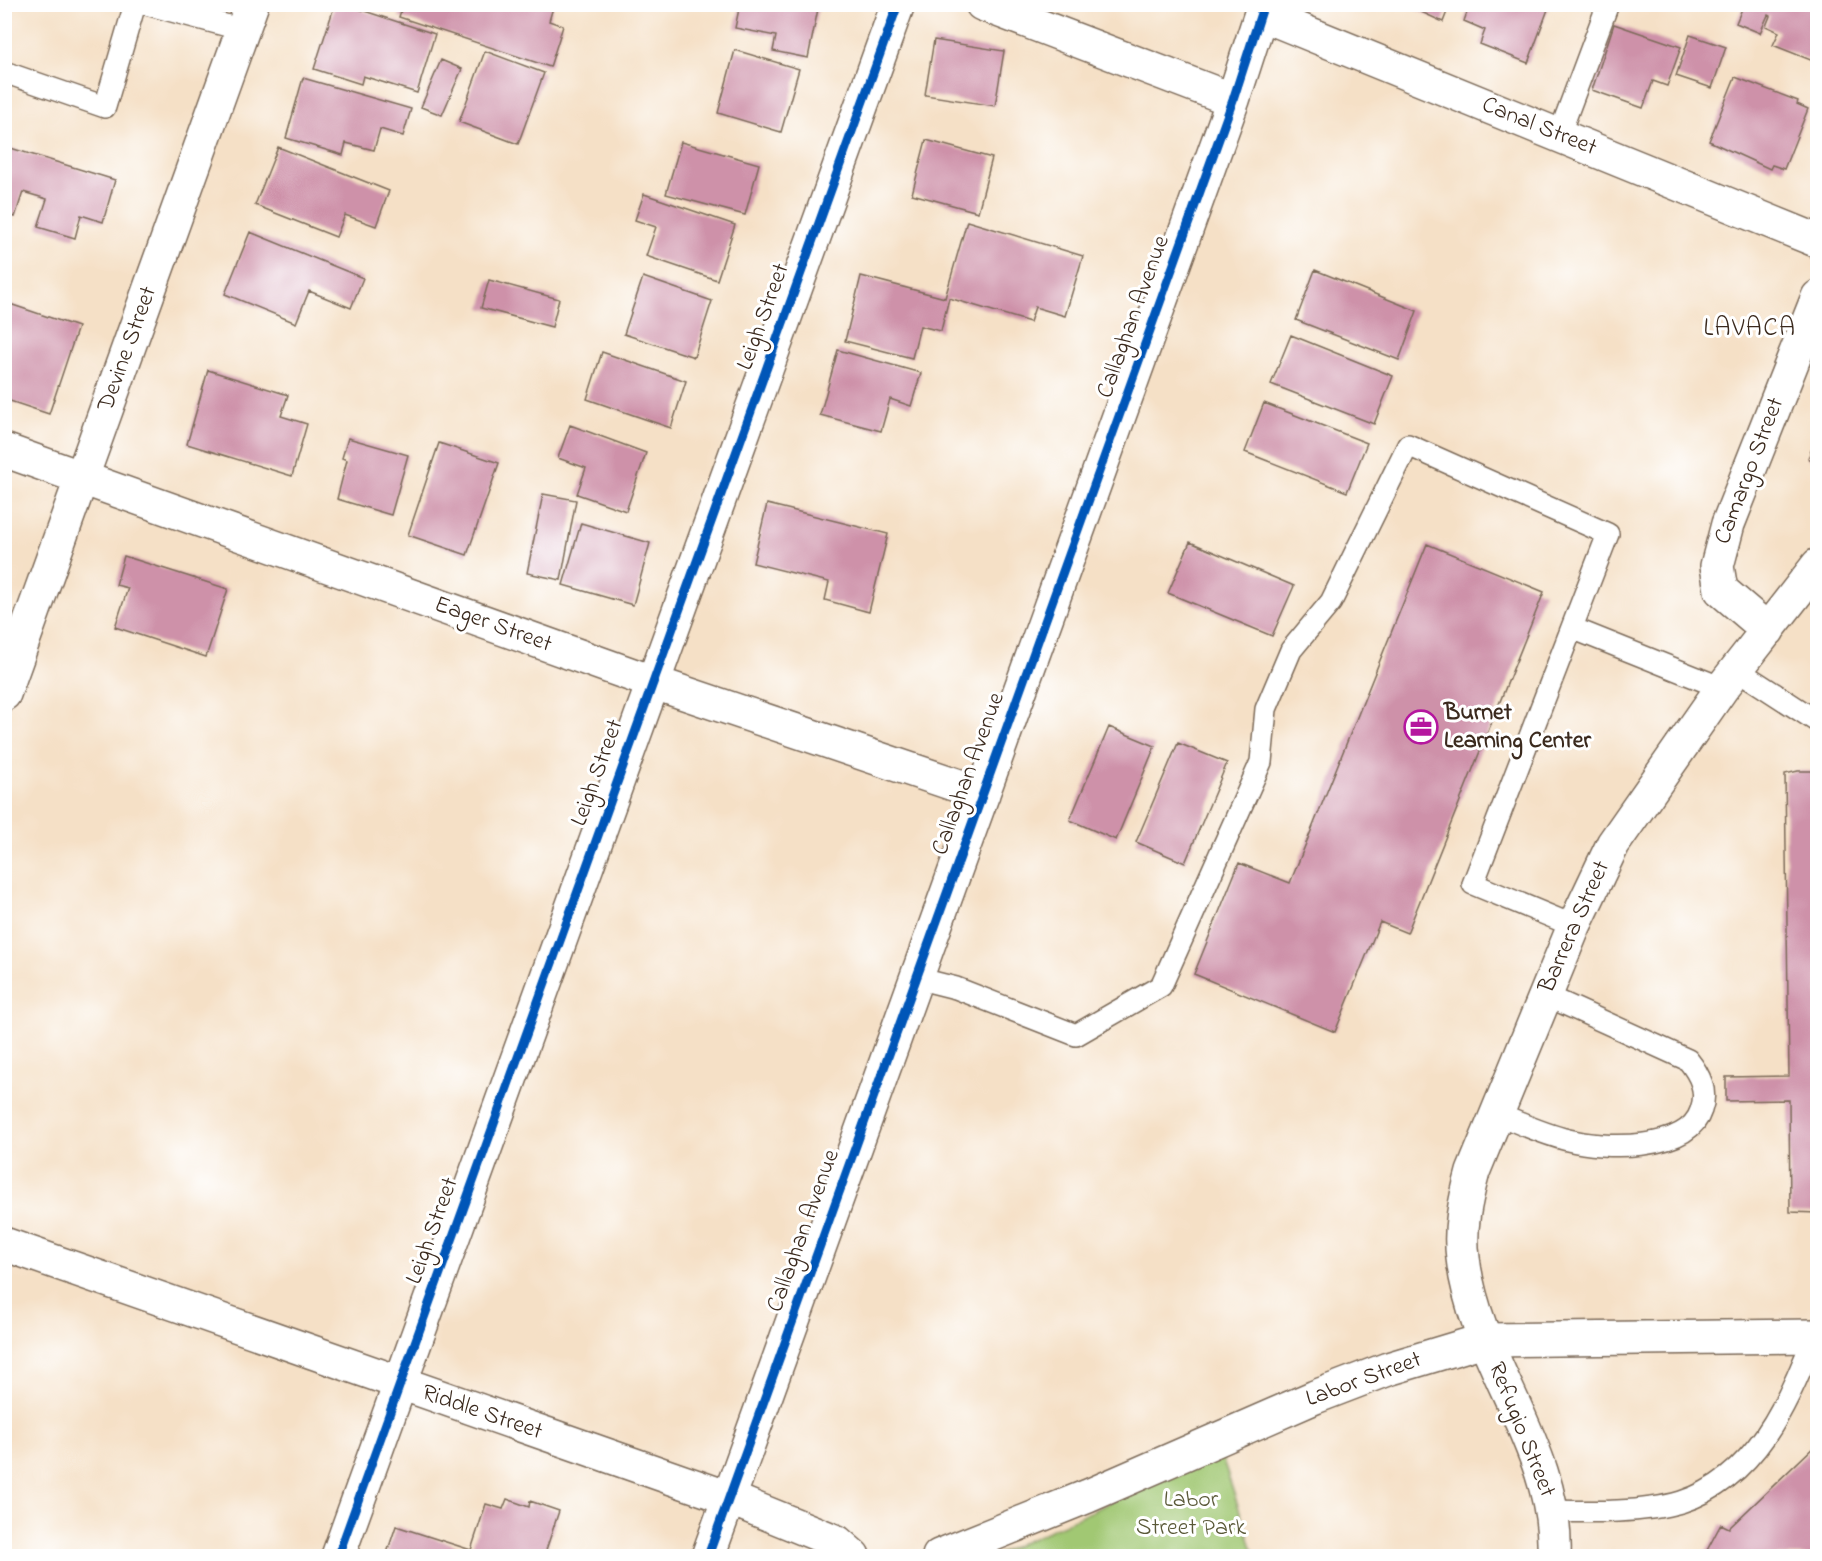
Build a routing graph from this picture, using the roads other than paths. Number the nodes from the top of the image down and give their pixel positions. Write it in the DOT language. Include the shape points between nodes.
graph roads {
  1 [pos="135,4"];
  2 [pos="146,4"];
  3 [pos="898,4"];
  4 [pos="981,4"];
  5 [pos="1608,4"];
  6 [pos="1262,9"];
  7 [pos="247,17"];
  8 [pos="4,72"];
  9 [pos="1233,100"];
  10 [pos="1559,135"];
  11 [pos="1818,241"];
  12 [pos="1818,297"];
  13 [pos="4,450"];
  14 [pos="81,478"];
  15 [pos="1818,565"];
  16 [pos="1572,628"];
  17 [pos="1768,630"];
  18 [pos="1729,679"];
  19 [pos="652,682"];
  20 [pos="4,694"];
  21 [pos="1818,722"];
  22 [pos="983,795"];
  23 [pos="1574,926"];
  24 [pos="916,978"];
  25 [pos="1545,995"];
  26 [pos="1495,1113"];
  27 [pos="4,1244"];
  28 [pos="1816,1336"];
  29 [pos="1484,1340"];
  30 [pos="399,1384"];
  31 [pos="729,1498"];
  32 [pos="1553,1511"];
  33 [pos="338,1557"];
  34 [pos="708,1557"];
  35 [pos="853,1557"];
  36 [pos="939,1557"];
  37 [pos="1554,1557"];
  1 -- 8 [label="lane" via="105,107"];
  2 -- 7 [label="lane"];
  3 -- 19 [label="street, Leigh Street"];
  4 -- 9 [label="street"];
  5 -- 10 [label="lane"];
  6 -- 9 [label="street, Callaghan Avenue"];
  6 -- 10 [label="street, Canal Street"];
  7 -- 14 [label="street, Devine Street"];
  9 -- 22 [label="street, Callaghan Avenue"];
  10 -- 11 [label="street, Canal Street"];
  12 -- 17 [label="street, Camargo Street" via="1728,524 1717,566 1721,590"];
  13 -- 14 [label="street, Eager Street"];
  14 -- 19 [label="street, Eager Street"];
  14 -- 20 [label="street, Devine Street"];
  15 -- 17 [label="street, Barrera Street"];
  16 -- 18 [label="lane"];
  16 -- 23 [label="lane" via="1473,884"];
  16 -- 24 [label="lane" via="1608,534 1408,445 1331,602 1291,650 1266,708 1261,762 1161,986 1076,1035 956,988"];
  17 -- 18 [label="street, Barrera Street"];
  18 -- 21 [label="lane"];
  18 -- 23 [label="street, Barrera Street" via="1612,844"];
  19 -- 22 [label="street, Eager Street"];
  19 -- 30 [label="street, Leigh Street"];
  22 -- 24 [label="street, Callaghan Avenue"];
  23 -- 25 [label="street, Barrera Street"];
  24 -- 31 [label="street, Callaghan Avenue"];
  25 -- 26 [label="street, Barrera Street"];
  25 -- 26 [label="lane" via="1688,1060 1701,1078 1704,1094 1700,1116 1686,1132 1665,1140 1593,1144 1538,1131"];
  26 -- 29 [label="street, Barrera Street" via="1473,1173 1462,1236 1469,1289"];
  27 -- 30 [label="street, Riddle Street"];
  28 -- 29 [label="street, Labor Street"];
  28 -- 32 [label="lane" via="1793,1389 1755,1453 1709,1491 1658,1505 1595,1512"];
  29 -- 32 [label="street, Refugio Street" via="1540,1468"];
  29 -- 36 [label="street, Labor Street" via="1315,1396"];
  30 -- 31 [label="street, Riddle Street"];
  30 -- 33 [label="street, Leigh Street"];
  31 -- 34 [label="street, Callaghan Avenue"];
  31 -- 35 [label="street, Riddle Street" via="837,1542"];
  32 -- 37 [label="street, Refugio Street"];
}
